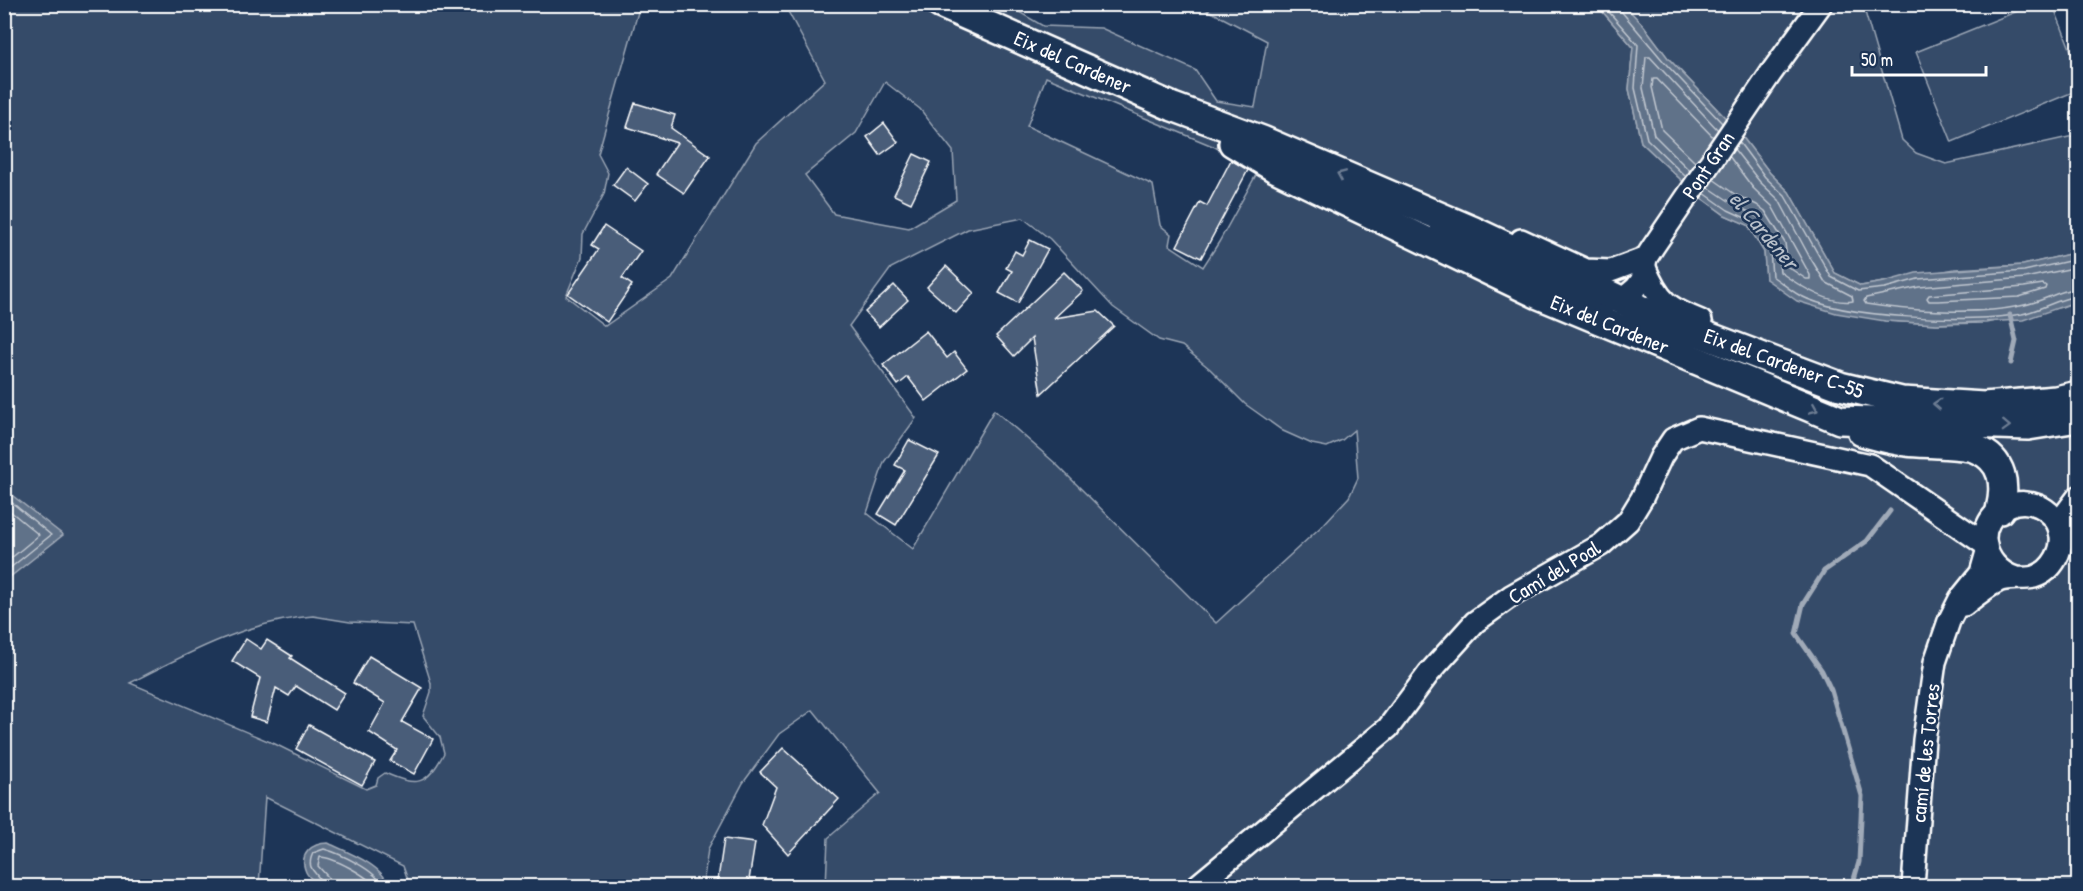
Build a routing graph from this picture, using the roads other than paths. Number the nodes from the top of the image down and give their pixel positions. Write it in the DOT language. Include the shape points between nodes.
graph roads {
  1 [pos="940,4"];
  2 [pos="1821,4"];
  3 [pos="1173,107"];
  4 [pos="1376,215"];
  5 [pos="1474,231"];
  6 [pos="1644,259"];
  7 [pos="1623,299"];
  8 [pos="1750,352"];
  9 [pos="1774,392"];
  10 [pos="2079,395"];
  11 [pos="2079,418"];
  12 [pos="1840,420"];
  13 [pos="2079,492"];
  14 [pos="2079,497"];
  15 [pos="2045,509"];
  16 [pos="1995,516"];
  17 [pos="1945,517"];
  18 [pos="2060,532"];
  19 [pos="1986,549"];
  20 [pos="2016,578"];
  21 [pos="1949,621"];
  22 [pos="1197,886"];
  23 [pos="1913,886"];
  1 -- 3 [label="main road, Eix del Cardener"];
  2 -- 6 [label="street, Pont Gran"];
  3 -- 4 [label="main road, Eix del Cardener" via="1273,167"];
  5 -- 3 [label="main road, Eix del Cardener, one-way" via="1262,140"];
  4 -- 7 [label="street" via="1408,218 1437,228 1552,284 1599,302"];
  4 -- 9 [label="main road, Eix del Cardener" via="1539,295"];
  5 -- 6 [label="street" via="1522,240 1586,270 1611,271"];
  5 -- 7 [label="main road, Eix del Cardener C-55"];
  6 -- 7 [label="street, Pont Gran" via="1623,283"];
  6 -- 8 [label="street" via="1661,300"];
  7 -- 8 [label="main road, Eix del Cardener C-55"];
  7 -- 9 [label="street" via="1626,310 1653,329 1733,364"];
  10 -- 8 [label="main road, Eix del Cardener C-55, one-way" via="1984,406 1902,401 1840,386"];
  9 -- 12 [label="main road, Eix del Cardener, one-way"];
  12 -- 11 [label="main road, Eix del Cardener, one-way" via="2028,426"];
  12 -- 16 [label="main road" via="1862,432 1904,442 1975,448 2001,471 2004,492"];
  13 -- 15 [label="street"];
  14 -- 18 [label="street" via="2066,513"];
  15 -- 16 [label="street" via="2022,502 2010,504"];
  15 -- 18 [label="street"];
  16 -- 17 [label="street"];
  16 -- 19 [label="street" via="1986,533"];
  17 -- 19 [label="street, Camí del Poal"];
  17 -- 22 [label="street, Camí del Poal" via="1870,465 1699,428 1673,439 1628,522 1601,546 1511,596 1475,622 1429,673 1388,728"];
  18 -- 20 [label="street" via="2059,553 2050,567 2034,577"];
  19 -- 20 [label="street" via="1995,566"];
  19 -- 21 [label="street, camí de les Torres" via="1980,573"];
  20 -- 21 [label="street" via="1998,581 1965,604"];
  21 -- 23 [label="street, camí de les Torres" via="1935,662 1924,740"];
}
